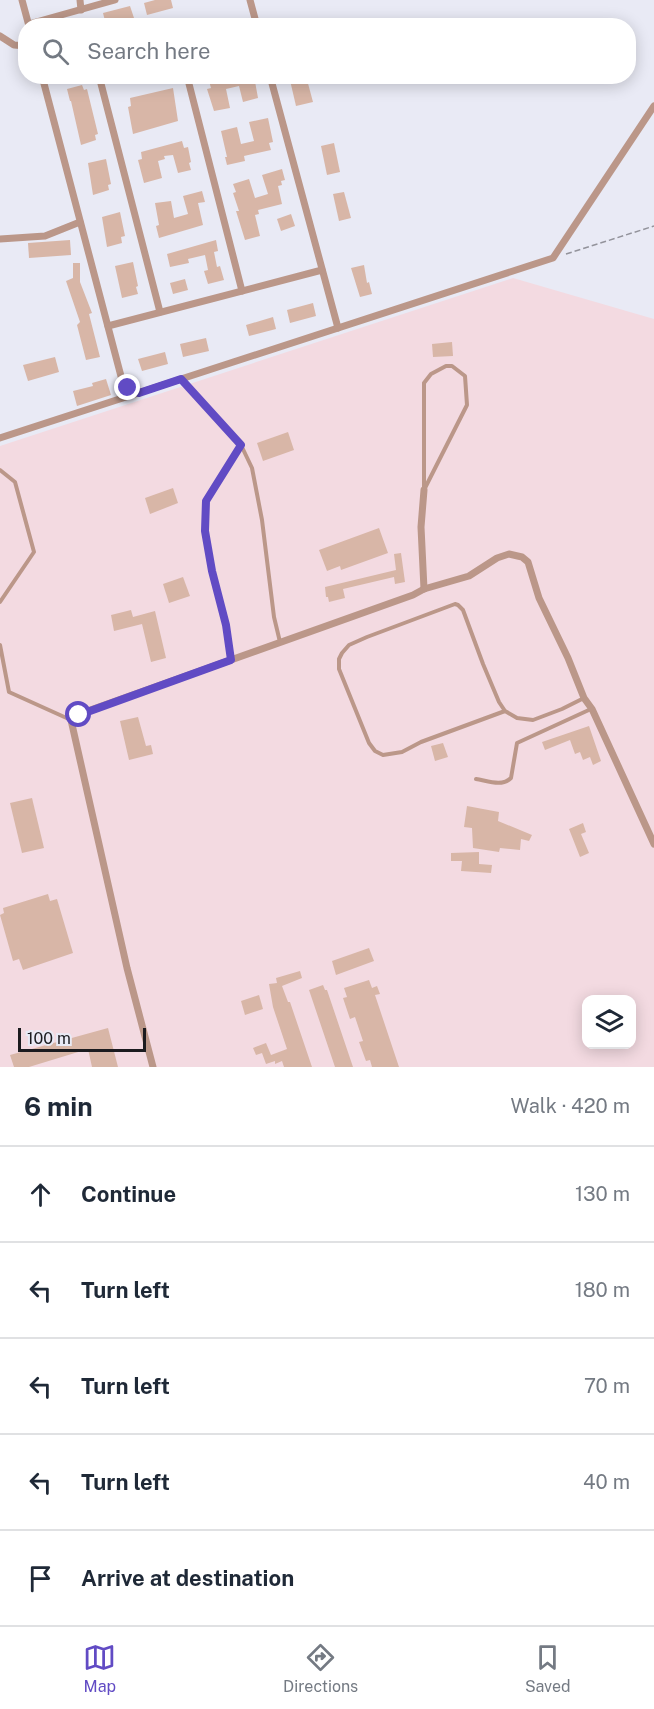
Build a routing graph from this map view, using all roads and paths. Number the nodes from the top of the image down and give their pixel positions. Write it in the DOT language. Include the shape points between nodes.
graph roads {
  1 [pos="22,0"];
  2 [pos="80,0"];
  3 [pos="115,0"];
  4 [pos="250,0"];
  5 [pos="81,10"];
  6 [pos="27,18"];
  7 [pos="53,18"];
  8 [pos="253,18"];
  9 [pos="0,36"];
  10 [pos="18,45"];
  11 [pos="43,84"];
  12 [pos="101,84"];
  13 [pos="189,84"];
  14 [pos="272,84"];
  15 [pos="654,106"];
  16 [pos="80,222"];
  17 [pos="654,226"];
  18 [pos="0,239"];
  19 [pos="553,258"];
  20 [pos="322,270"];
  21 [pos="242,291"];
  22 [pos="159,312"];
  23 [pos="108,326"];
  24 [pos="338,328"];
  25 [pos="181,379"];
  26 [pos="139,393"];
  27 [pos="0,438"];
  28 [pos="241,445"];
  29 [pos="0,470"];
  30 [pos="424,490"];
  31 [pos="424,589"];
  32 [pos="0,602"];
  33 [pos="280,643"];
  34 [pos="0,645"];
  35 [pos="231,660"];
  36 [pos="584,698"];
  37 [pos="592,709"];
  38 [pos="505,711"];
  39 [pos="71,720"];
  40 [pos="476,779"];
  41 [pos="654,843"];
  42 [pos="153,1067"];
  1 -- 6 [label="street"];
  2 -- 5 [label="street"];
  3 -- 5 [label="street"];
  4 -- 8 [label="street"];
  5 -- 7 [label="street"];
  9 -- 10 [label="street"];
  11 -- 16 [label="street"];
  12 -- 22 [label="street"];
  13 -- 21 [label="street"];
  14 -- 20 [label="street"];
  15 -- 19 [label="street"];
  16 -- 18 [label="street" via="45,236"];
  16 -- 23 [label="street"];
  17 -- 19 [label="path"];
  19 -- 24 [label="street"];
  20 -- 21 [label="street"];
  20 -- 24 [label="street"];
  21 -- 22 [label="street"];
  22 -- 23 [label="street"];
  23 -- 26 [label="street" via="122,380"];
  24 -- 25 [label="street"];
  25 -- 26 [label="street"];
  25 -- 28 [label="lane"];
  26 -- 27 [label="street"];
  28 -- 33 [label="lane" via="252,468"];
  28 -- 35 [label="lane" via="206,501 205,531"];
  29 -- 32 [label="lane" via="15,482 34,552"];
  30 -- 30 [label="lane" via="467,405 465,376 452,366 439,368 424,384"];
  30 -- 31 [label="street"];
  31 -- 33 [label="street"];
  31 -- 36 [label="street" via="469,576 509,554 522,557 528,562 539,598"];
  33 -- 35 [label="street"];
  34 -- 39 [label="lane" via="9,692"];
  35 -- 39 [label="street"];
  36 -- 37 [label="street"];
  36 -- 38 [label="lane" via="532,720"];
  37 -- 40 [label="lane" via="517,743 507,782"];
  37 -- 41 [label="street"];
  38 -- 38 [label="lane" via="402,752 383,755 369,743 343,683 339,659 349,645 458,605"];
  39 -- 42 [label="street"];
}
